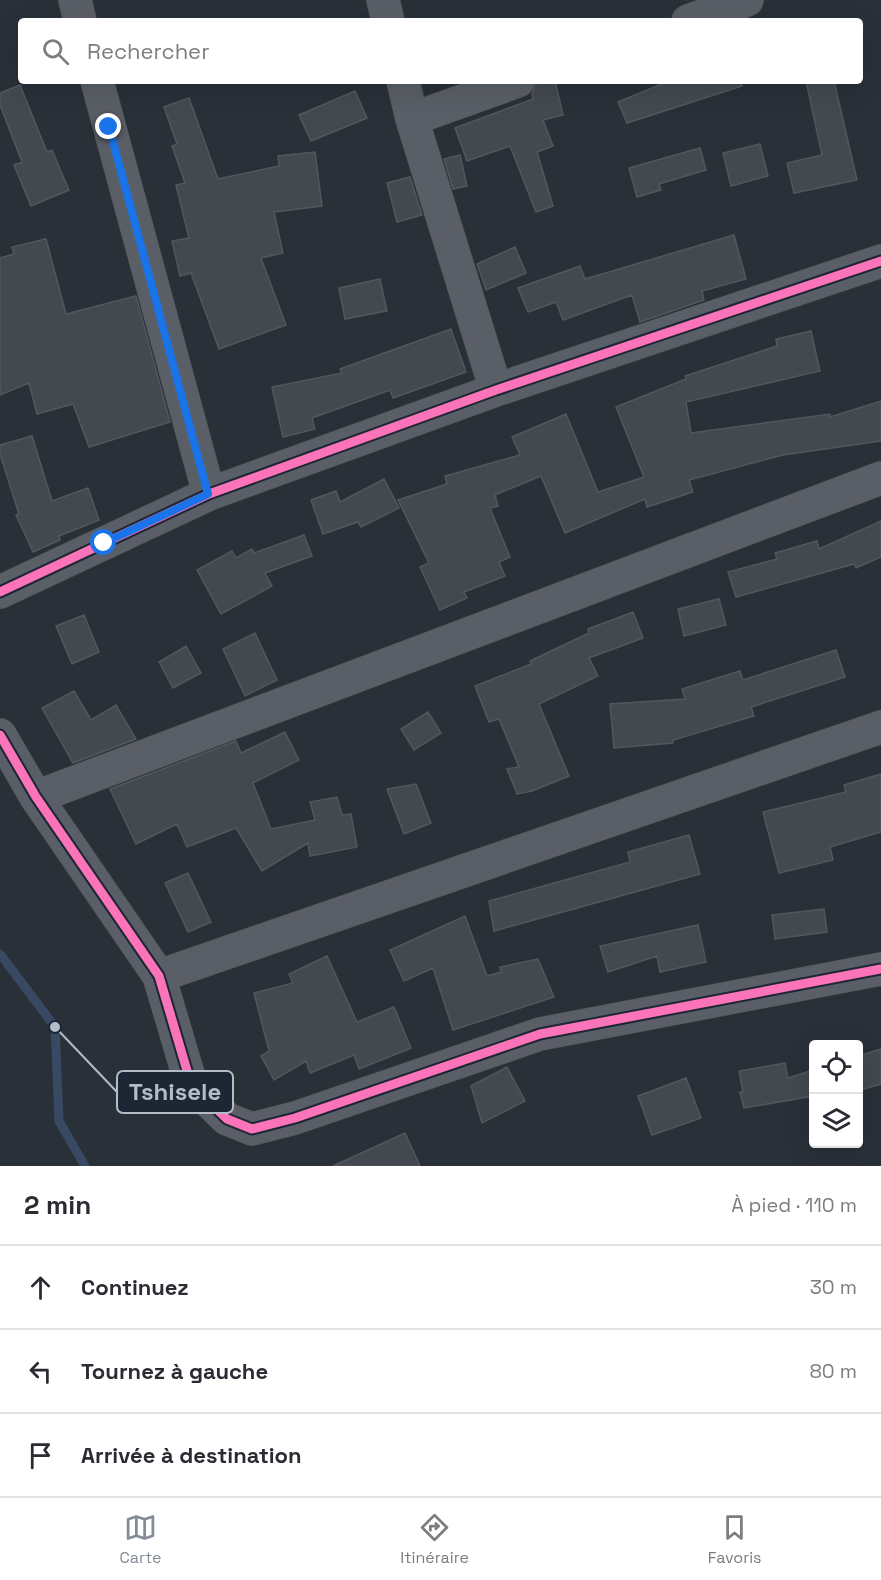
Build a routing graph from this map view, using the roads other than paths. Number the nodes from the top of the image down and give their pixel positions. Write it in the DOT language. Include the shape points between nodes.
graph roads {
  1 [pos="75,0"];
  2 [pos="383,0"];
  3 [pos="747,0"];
  4 [pos="79,18"];
  5 [pos="387,18"];
  6 [pos="696,18"];
  7 [pos="98,84"];
  8 [pos="404,84"];
  9 [pos="510,84"];
  10 [pos="412,119"];
  11 [pos="881,261"];
  12 [pos="496,390"];
  13 [pos="881,478"];
  14 [pos="208,494"];
  15 [pos="0,592"];
  16 [pos="881,727"];
  17 [pos="0,735"];
  18 [pos="36,797"];
  19 [pos="881,969"];
  20 [pos="159,976"];
  1 -- 4 [label="street"];
  2 -- 5 [label="street"];
  3 -- 6 [label="street"];
  7 -- 14 [label="street"];
  8 -- 10 [label="street"];
  9 -- 10 [label="street"];
  10 -- 12 [label="street"];
  11 -- 12 [label="street"];
  12 -- 14 [label="street"];
  13 -- 18 [label="street"];
  14 -- 15 [label="street"];
  16 -- 20 [label="street"];
  17 -- 18 [label="street"];
  18 -- 20 [label="street"];
  19 -- 20 [label="street" via="540,1034 295,1118 252,1129 227,1119 191,1084"];
}
